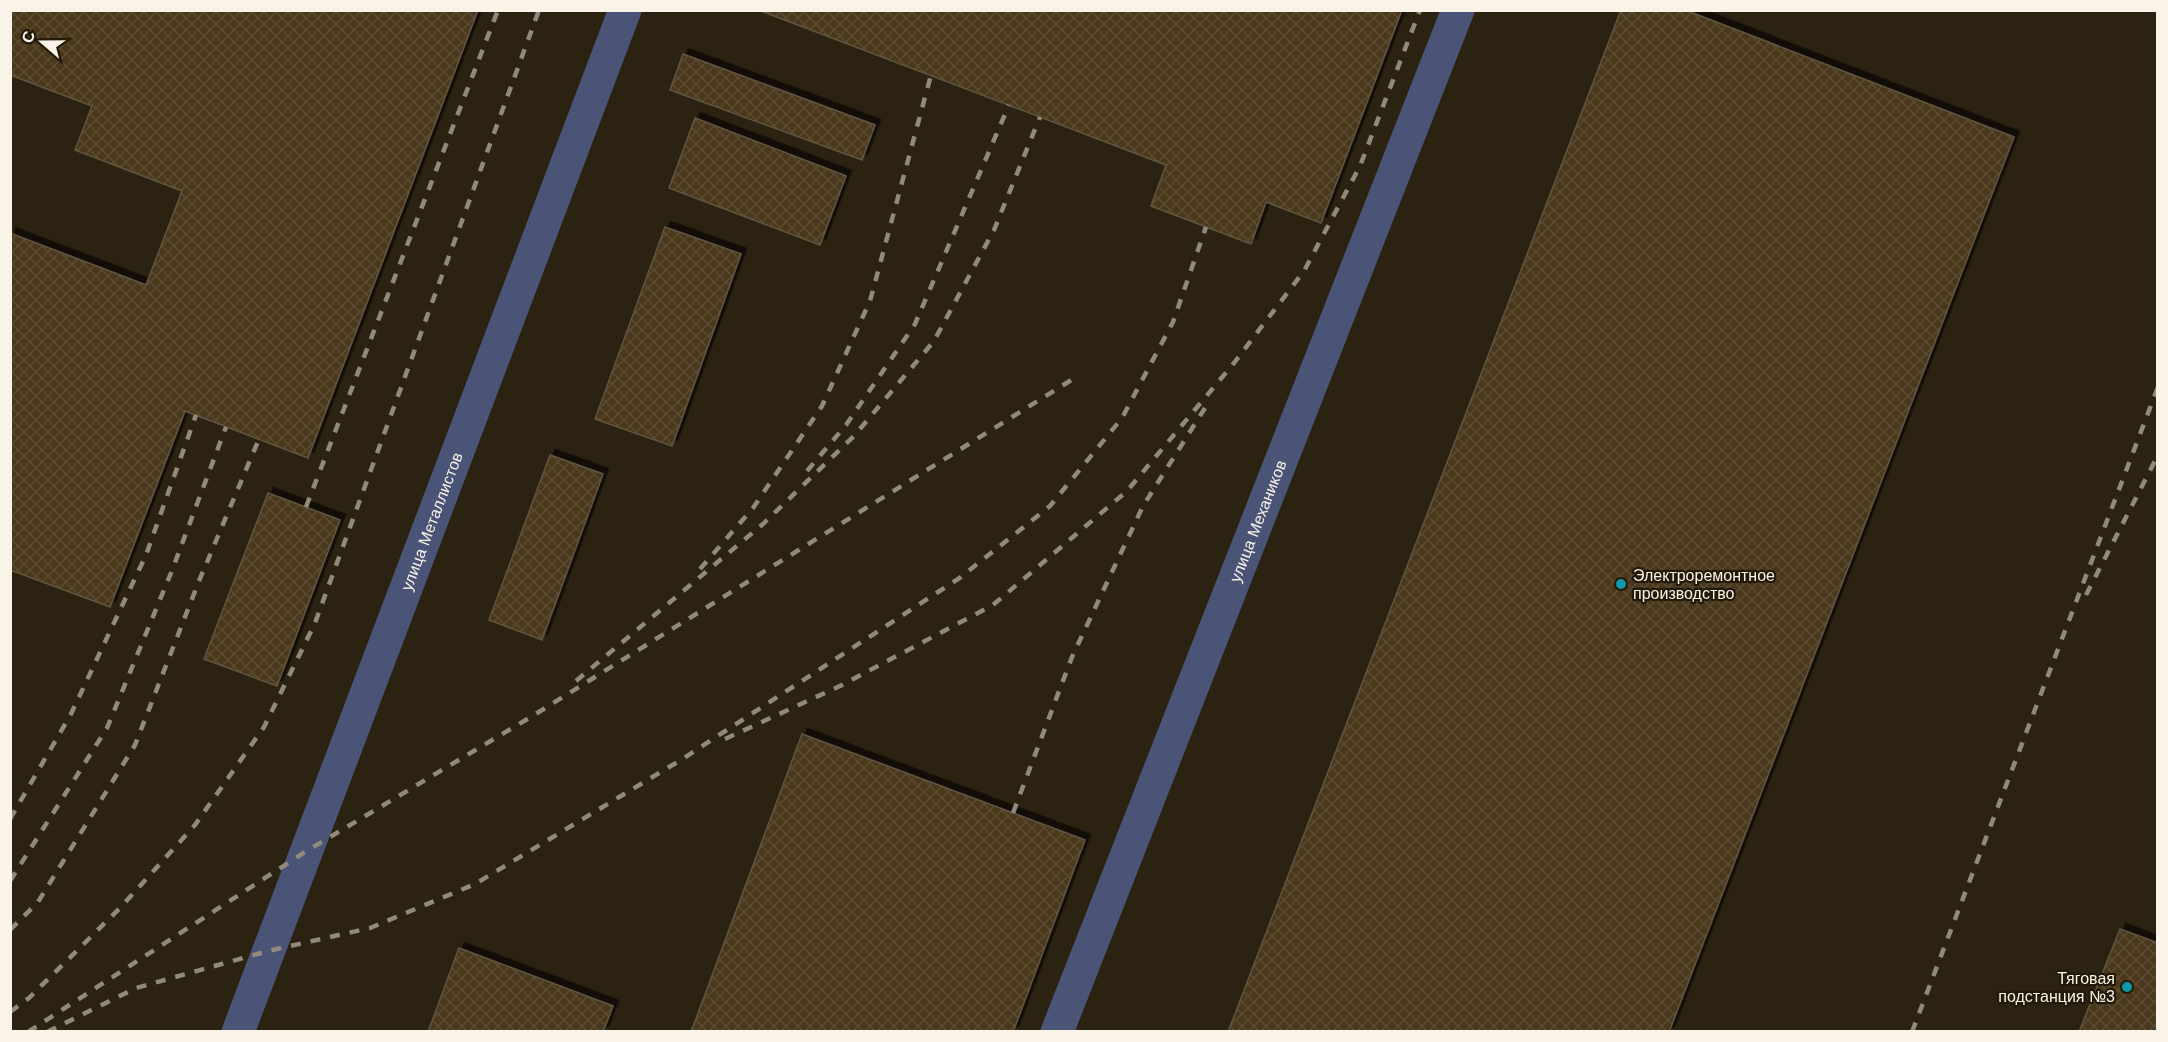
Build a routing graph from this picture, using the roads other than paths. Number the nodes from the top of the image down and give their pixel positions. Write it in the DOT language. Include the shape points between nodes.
graph roads {
  1 [pos="625,10"];
  2 [pos="1458,10"];
  3 [pos="238,1032"];
  4 [pos="1057,1032"];
  1 -- 3 [label="street, улица Металлистов"];
  2 -- 4 [label="street, улица Механиков"];
}
